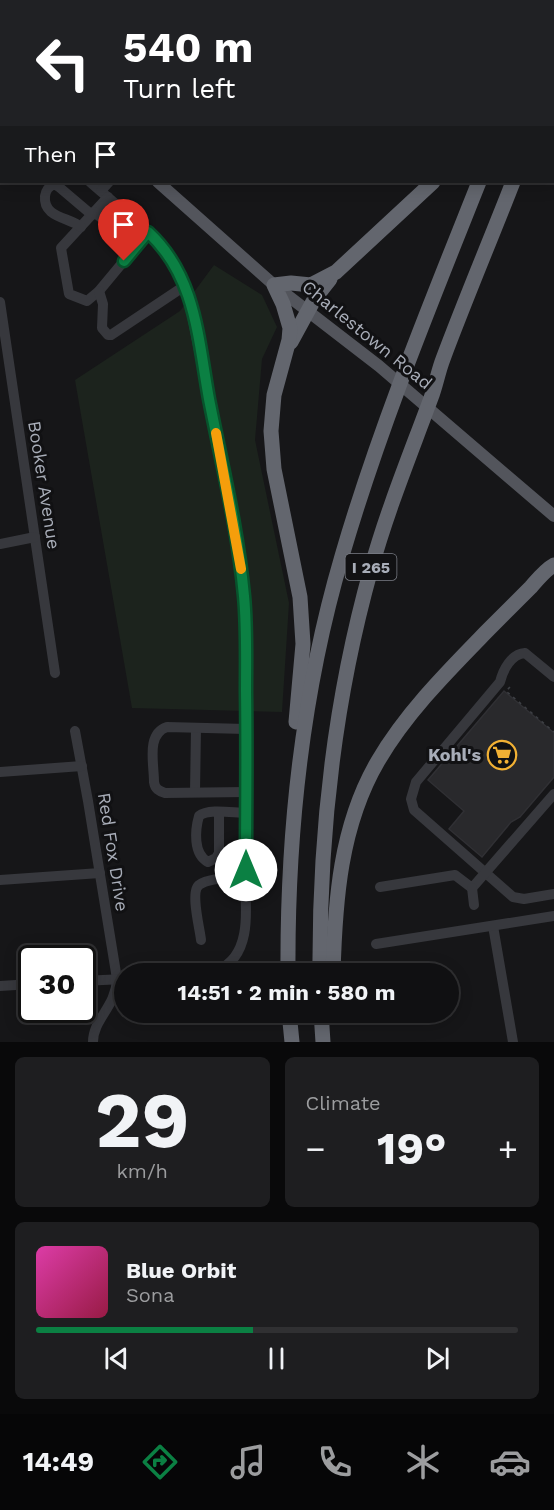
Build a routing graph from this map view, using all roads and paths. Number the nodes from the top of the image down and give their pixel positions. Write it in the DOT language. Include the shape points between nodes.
graph roads {
  1 [pos="91,183"];
  2 [pos="109,183"];
  3 [pos="159,183"];
  4 [pos="432,183"];
  5 [pos="479,183"];
  6 [pos="513,183"];
  7 [pos="104,194"];
  8 [pos="93,213"];
  9 [pos="81,227"];
  10 [pos="148,232"];
  11 [pos="136,246"];
  12 [pos="336,272"];
  13 [pos="186,285"];
  14 [pos="274,285"];
  15 [pos="99,291"];
  16 [pos="0,302"];
  17 [pos="309,311"];
  18 [pos="287,350"];
  19 [pos="554,516"];
  20 [pos="35,537"];
  21 [pos="0,544"];
  22 [pos="553,565"];
  23 [pos="55,674"];
  24 [pos="554,677"];
  25 [pos="510,687"];
  26 [pos="196,728"];
  27 [pos="246,729"];
  28 [pos="75,731"];
  29 [pos="554,732"];
  30 [pos="82,766"];
  31 [pos="0,772"];
  32 [pos="195,792"];
  33 [pos="246,792"];
  34 [pos="554,794"];
  35 [pos="215,813"];
  36 [pos="246,813"];
  37 [pos="292,832"];
  38 [pos="100,873"];
  39 [pos="486,874"];
  40 [pos="245,876"];
  41 [pos="0,880"];
  42 [pos="380,887"];
  43 [pos="472,888"];
  44 [pos="554,894"];
  45 [pos="474,905"];
  46 [pos="554,916"];
  47 [pos="493,926"];
  48 [pos="201,940"];
  49 [pos="375,944"];
  50 [pos="118,963"];
  51 [pos="228,963"];
  52 [pos="288,963"];
  53 [pos="320,963"];
  54 [pos="333,963"];
  55 [pos="114,979"];
  56 [pos="96,980"];
  57 [pos="18,985"];
  58 [pos="0,986"];
  59 [pos="114,997"];
  60 [pos="291,1023"];
  61 [pos="322,1023"];
  62 [pos="332,1023"];
  63 [pos="93,1042"];
  64 [pos="292,1042"];
  65 [pos="323,1042"];
  66 [pos="331,1042"];
  67 [pos="513,1042"];
  1 -- 7 [label="street"];
  2 -- 7 [label="street"];
  3 -- 14 [label="main road, Charlestown Road"];
  4 -- 12 [label="highway"];
  5 -- 37 [label="highway, I 265" via="384,427 341,558 307,715"];
  6 -- 53 [label="highway, I 265" via="389,509 363,600 342,692 329,785"];
  7 -- 8 [label="street"];
  7 -- 10 [label="street"];
  8 -- 9 [label="street"];
  8 -- 9 [label="street" via="54,184 48,188 48,209"];
  8 -- 11 [label="street"];
  9 -- 15 [label="street" via="62,248 69,294 87,301"];
  10 -- 11 [label="street"];
  10 -- 13 [label="street" via="172,260"];
  11 -- 15 [label="street"];
  12 -- 14 [label="highway" via="311,285"];
  12 -- 17 [label="highway"];
  13 -- 15 [label="street" via="111,335 102,328"];
  13 -- 27 [label="street" via="240,558 246,614"];
  14 -- 17 [label="main road, Charlestown Road"];
  14 -- 18 [label="highway" via="290,328"];
  16 -- 20 [label="street, Booker Avenue"];
  17 -- 18 [label="highway"];
  17 -- 19 [label="main road, Charlestown Road"];
  18 -- 37 [label="highway" via="274,395 271,431 274,469 302,620 302,667 293,747"];
  20 -- 21 [label="street"];
  20 -- 23 [label="street, Booker Avenue"];
  22 -- 54 [label="highway" via="437,685 377,762 355,815 343,858 336,899"];
  24 -- 39 [label="street" via="525,653 516,656 503,671 500,682 412,790 414,810"];
  25 -- 29 [label="path" via="506,691"];
  26 -- 27 [label="street"];
  26 -- 32 [label="street"];
  26 -- 32 [label="street" via="160,729 153,746 155,787 165,793"];
  27 -- 33 [label="street"];
  28 -- 30 [label="street, Red Fox Drive"];
  30 -- 31 [label="street"];
  30 -- 38 [label="street, Red Fox Drive"];
  32 -- 33 [label="street"];
  33 -- 36 [label="street"];
  34 -- 39 [label="street"];
  35 -- 35 [label="street" via="218,856 206,861 197,850 199,816"];
  35 -- 36 [label="street"];
  36 -- 40 [label="street"];
  37 -- 52 [label="highway, I 265"];
  38 -- 41 [label="street"];
  38 -- 50 [label="street, Red Fox Drive"];
  39 -- 43 [label="street"];
  39 -- 44 [label="street" via="516,898"];
  40 -- 48 [label="street" via="199,885 194,893"];
  40 -- 51 [label="street" via="247,916 243,939"];
  42 -- 43 [label="street" via="455,875"];
  43 -- 45 [label="street"];
  46 -- 47 [label="street"];
  47 -- 49 [label="street"];
  47 -- 67 [label="street"];
  55 -- 56 [label="street"];
  57 -- 58 [label="street"];
  59 -- 63 [label="street" via="96,1027"];
  60 -- 64 [label="highway"];
  61 -- 65 [label="highway"];
  62 -- 66 [label="highway"];
}
